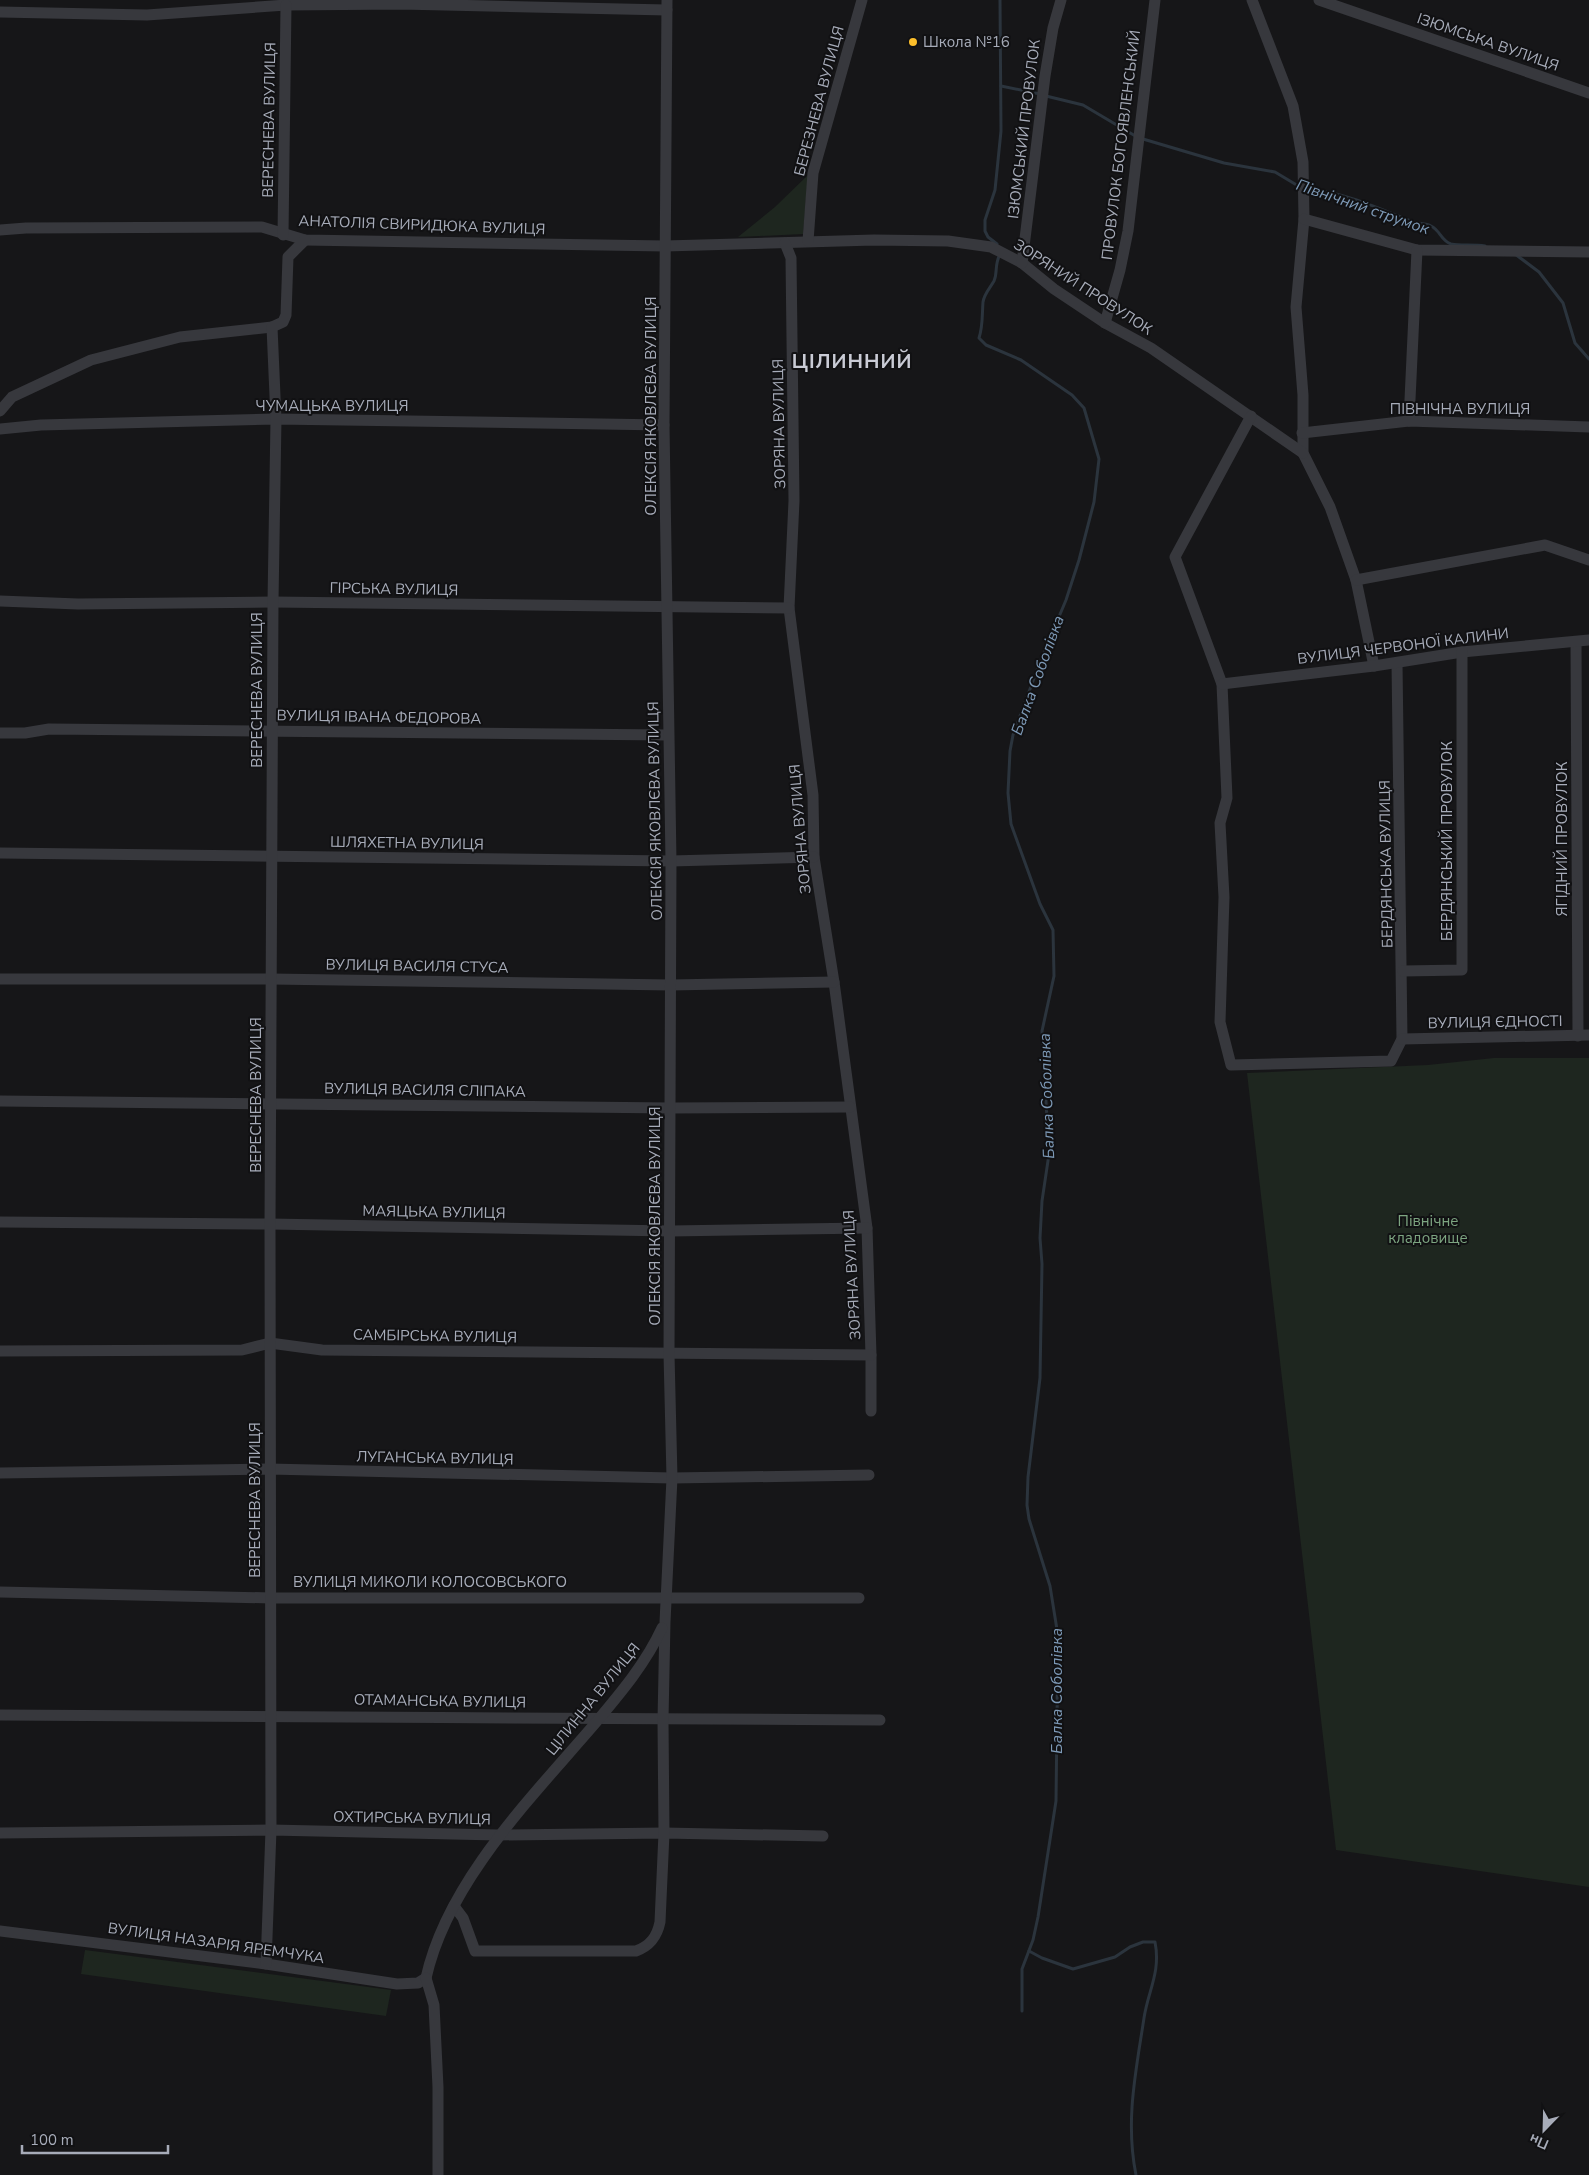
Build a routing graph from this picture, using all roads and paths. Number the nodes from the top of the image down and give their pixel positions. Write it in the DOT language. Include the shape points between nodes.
graph roads {
  1 [pos="862,0"];
  2 [pos="1061,0"];
  3 [pos="1155,0"];
  4 [pos="1252,0"];
  5 [pos="1320,0"];
  6 [pos="401,2"];
  7 [pos="286,5"];
  8 [pos="667,5"];
  9 [pos="0,12"];
  10 [pos="1589,94"];
  11 [pos="1304,219"];
  12 [pos="0,230"];
  13 [pos="283,235"];
  14 [pos="304,240"];
  15 [pos="808,241"];
  16 [pos="785,243"];
  17 [pos="665,246"];
  18 [pos="1417,250"];
  19 [pos="1589,252"];
  20 [pos="1022,264"];
  21 [pos="1105,322"];
  22 [pos="272,327"];
  23 [pos="0,411"];
  24 [pos="1251,416"];
  25 [pos="276,419"];
  26 [pos="1409,422"];
  27 [pos="664,425"];
  28 [pos="1589,427"];
  29 [pos="0,429"];
  30 [pos="1302,433"];
  31 [pos="1303,453"];
  32 [pos="1589,560"];
  33 [pos="1356,580"];
  34 [pos="0,601"];
  35 [pos="272,602"];
  36 [pos="668,606"];
  37 [pos="788,608"];
  38 [pos="1589,640"];
  39 [pos="1576,642"];
  40 [pos="1462,652"];
  41 [pos="1397,663"];
  42 [pos="1374,666"];
  43 [pos="1222,684"];
  44 [pos="272,731"];
  45 [pos="0,733"];
  46 [pos="668,735"];
  47 [pos="0,854"];
  48 [pos="272,857"];
  49 [pos="814,857"];
  50 [pos="671,861"];
  51 [pos="1403,971"];
  52 [pos="0,979"];
  53 [pos="271,979"];
  54 [pos="834,982"];
  55 [pos="670,984"];
  56 [pos="1584,1036"];
  57 [pos="1402,1039"];
  58 [pos="0,1101"];
  59 [pos="271,1103"];
  60 [pos="850,1107"];
  61 [pos="671,1108"];
  62 [pos="0,1222"];
  63 [pos="270,1224"];
  64 [pos="867,1228"];
  65 [pos="671,1231"];
  66 [pos="270,1343"];
  67 [pos="0,1351"];
  68 [pos="669,1354"];
  69 [pos="871,1355"];
  70 [pos="870,1411"];
  71 [pos="269,1469"];
  72 [pos="0,1473"];
  73 [pos="869,1476"];
  74 [pos="672,1478"];
  75 [pos="0,1592"];
  76 [pos="666,1597"];
  77 [pos="271,1598"];
  78 [pos="859,1598"];
  79 [pos="665,1622"];
  80 [pos="0,1715"];
  81 [pos="270,1715"];
  82 [pos="599,1718"];
  83 [pos="663,1720"];
  84 [pos="880,1720"];
  85 [pos="271,1830"];
  86 [pos="0,1833"];
  87 [pos="664,1833"];
  88 [pos="498,1835"];
  89 [pos="823,1836"];
  90 [pos="454,1906"];
  91 [pos="0,1931"];
  92 [pos="266,1964"];
  93 [pos="426,1978"];
  94 [pos="438,2175"];
  1 -- 15 [label="street, БЕРЕЗНЕВА ВУЛИЦЯ" via="813,173"];
  2 -- 20 [label="street, ІЗЮМСЬКИЙ ПРОВУЛОК" via="1045,76"];
  3 -- 21 [label="street, ПРОВУЛОК БОГОЯВЛЕНСЬКИЙ" via="1128,231"];
  4 -- 11 [label="street" via="1293,106 1303,162"];
  5 -- 10 [label="street, ІЗЮМСЬКА ВУЛИЦЯ"];
  6 -- 7 [label="street"];
  6 -- 8 [label="street"];
  7 -- 9 [label="street" via="147,15"];
  7 -- 13 [label="street, ВЕРЕСНЕВА ВУЛИЦЯ"];
  8 -- 17 [label="street, ОЛЕКСІЯ ЯКОВЛЄВА ВУЛИЦЯ"];
  11 -- 18 [label="street"];
  11 -- 30 [label="street" via="1296,307 1303,395"];
  12 -- 13 [label="street, АНАТОЛІЯ СВИРИДЮКА ВУЛИЦЯ" via="262,227"];
  13 -- 14 [label="street, АНАТОЛІЯ СВИРИДЮКА ВУЛИЦЯ"];
  14 -- 17 [label="street, АНАТОЛІЯ СВИРИДЮКА ВУЛИЦЯ"];
  14 -- 22 [label="street" via="288,257 286,315 283,322"];
  15 -- 16 [label="street, ЗОРЯНИЙ ПРОВУЛОК"];
  15 -- 20 [label="street, ЗОРЯНИЙ ПРОВУЛОК" via="948,241 991,247"];
  16 -- 17 [label="street, АНАТОЛІЯ СВИРИДЮКА ВУЛИЦЯ"];
  16 -- 37 [label="street, ЗОРЯНА ВУЛИЦЯ" via="791,258 795,441"];
  17 -- 27 [label="street, ОЛЕКСІЯ ЯКОВЛЄВА ВУЛИЦЯ"];
  18 -- 19 [label="street"];
  18 -- 26 [label="street"];
  20 -- 21 [label="street, ЗОРЯНИЙ ПРОВУЛОК"];
  21 -- 24 [label="street, ЗОРЯНИЙ ПРОВУЛОК" via="1151,348"];
  22 -- 23 [label="street" via="180,337 91,360 12,398"];
  22 -- 25 [label="street, ВЕРЕСНЕВА ВУЛИЦЯ"];
  24 -- 31 [label="street, ЗОРЯНИЙ ПРОВУЛОК"];
  24 -- 43 [label="street" via="1175,557"];
  25 -- 27 [label="street, ЧУМАЦЬКА ВУЛИЦЯ"];
  25 -- 29 [label="street, ЧУМАЦЬКА ВУЛИЦЯ" via="41,425"];
  25 -- 35 [label="street, ВЕРЕСНЕВА ВУЛИЦЯ"];
  26 -- 28 [label="street, ПІВНІЧНА ВУЛИЦЯ"];
  26 -- 30 [label="street, ПІВНІЧНА ВУЛИЦЯ"];
  27 -- 36 [label="street, ОЛЕКСІЯ ЯКОВЛЄВА ВУЛИЦЯ"];
  30 -- 31 [label="street"];
  31 -- 33 [label="street" via="1330,507"];
  32 -- 33 [label="street" via="1546,545"];
  33 -- 42 [label="street"];
  34 -- 35 [label="street, ГІРСЬКА ВУЛИЦЯ" via="78,604"];
  35 -- 36 [label="street, ГІРСЬКА ВУЛИЦЯ"];
  35 -- 44 [label="street, ВЕРЕСНЕВА ВУЛИЦЯ"];
  36 -- 37 [label="street, ГІРСЬКА ВУЛИЦЯ"];
  36 -- 46 [label="street, ОЛЕКСІЯ ЯКОВЛЄВА ВУЛИЦЯ"];
  37 -- 49 [label="street, ЗОРЯНА ВУЛИЦЯ" via="813,795"];
  38 -- 39 [label="street, ВУЛИЦЯ ЧЕРВОНОЇ КАЛИНИ"];
  39 -- 40 [label="street, ВУЛИЦЯ ЧЕРВОНОЇ КАЛИНИ"];
  39 -- 56 [label="street, ЯГІДНИЙ ПРОВУЛОК"];
  40 -- 41 [label="street, ВУЛИЦЯ ЧЕРВОНОЇ КАЛИНИ"];
  40 -- 51 [label="street, БЕРДЯНСЬКИЙ ПРОВУЛОК" via="1462,970"];
  41 -- 42 [label="street, ВУЛИЦЯ ЧЕРВОНОЇ КАЛИНИ"];
  41 -- 51 [label="street, БЕРДЯНСЬКА ВУЛИЦЯ"];
  42 -- 43 [label="street, ВУЛИЦЯ ЧЕРВОНОЇ КАЛИНИ"];
  43 -- 57 [label="street, БЕРДЯНСЬКА ВУЛИЦЯ" via="1227,798 1220,824 1224,897 1220,1022 1231,1064 1391,1062"];
  44 -- 45 [label="street, ВУЛИЦЯ ІВАНА ФЕДОРОВА" via="49,730"];
  44 -- 46 [label="street, ВУЛИЦЯ ІВАНА ФЕДОРОВА"];
  44 -- 48 [label="street, ВЕРЕСНЕВА ВУЛИЦЯ"];
  46 -- 50 [label="street, ОЛЕКСІЯ ЯКОВЛЄВА ВУЛИЦЯ"];
  47 -- 48 [label="street, ШЛЯХЕТНА ВУЛИЦЯ"];
  48 -- 50 [label="street, ШЛЯХЕТНА ВУЛИЦЯ"];
  48 -- 53 [label="street, ВЕРЕСНЕВА ВУЛИЦЯ"];
  49 -- 50 [label="street, ШЛЯХЕТНА ВУЛИЦЯ"];
  49 -- 54 [label="street, ЗОРЯНА ВУЛИЦЯ"];
  50 -- 55 [label="street, ОЛЕКСІЯ ЯКОВЛЄВА ВУЛИЦЯ"];
  51 -- 57 [label="street, БЕРДЯНСЬКА ВУЛИЦЯ"];
  52 -- 53 [label="street, ВУЛИЦЯ ВАСИЛЯ СТУСА"];
  53 -- 55 [label="street, ВУЛИЦЯ ВАСИЛЯ СТУСА"];
  53 -- 59 [label="street, ВЕРЕСНЕВА ВУЛИЦЯ"];
  54 -- 55 [label="street, ВУЛИЦЯ ВАСИЛЯ СТУСА"];
  54 -- 60 [label="street, ЗОРЯНА ВУЛИЦЯ"];
  55 -- 61 [label="street, ОЛЕКСІЯ ЯКОВЛЄВА ВУЛИЦЯ"];
  56 -- 57 [label="street, ВУЛИЦЯ ЄДНОСТІ"];
  58 -- 59 [label="street, ВУЛИЦЯ ВАСИЛЯ СЛІПАКА"];
  59 -- 61 [label="street, ВУЛИЦЯ ВАСИЛЯ СЛІПАКА"];
  59 -- 63 [label="street, ВЕРЕСНЕВА ВУЛИЦЯ"];
  60 -- 61 [label="street, ВУЛИЦЯ ВАСИЛЯ СЛІПАКА"];
  60 -- 64 [label="street, ЗОРЯНА ВУЛИЦЯ"];
  61 -- 65 [label="street, ОЛЕКСІЯ ЯКОВЛЄВА ВУЛИЦЯ"];
  62 -- 63 [label="street, МАЯЦЬКА ВУЛИЦЯ"];
  63 -- 65 [label="street, МАЯЦЬКА ВУЛИЦЯ"];
  63 -- 66 [label="street, ВЕРЕСНЕВА ВУЛИЦЯ"];
  64 -- 65 [label="street, МАЯЦЬКА ВУЛИЦЯ"];
  64 -- 69 [label="street, ЗОРЯНА ВУЛИЦЯ"];
  65 -- 68 [label="street, ОЛЕКСІЯ ЯКОВЛЄВА ВУЛИЦЯ"];
  66 -- 67 [label="street, САМБІРСЬКА ВУЛИЦЯ" via="242,1350"];
  66 -- 68 [label="street, САМБІРСЬКА ВУЛИЦЯ" via="322,1350"];
  66 -- 71 [label="street, ВЕРЕСНЕВА ВУЛИЦЯ"];
  68 -- 69 [label="street, САМБІРСЬКА ВУЛИЦЯ"];
  68 -- 74 [label="street, ОЛЕКСІЯ ЯКОВЛЄВА ВУЛИЦЯ"];
  69 -- 70 [label="street, ЗОРЯНА ВУЛИЦЯ"];
  71 -- 72 [label="street, ЛУГАНСЬКА ВУЛИЦЯ"];
  71 -- 74 [label="street, ЛУГАНСЬКА ВУЛИЦЯ"];
  71 -- 77 [label="street, ВЕРЕСНЕВА ВУЛИЦЯ"];
  73 -- 74 [label="street, ЛУГАНСЬКА ВУЛИЦЯ"];
  74 -- 76 [label="street, ОЛЕКСІЯ ЯКОВЛЄВА ВУЛИЦЯ"];
  75 -- 77 [label="street, ВУЛИЦЯ МИКОЛИ КОЛОСОВСЬКОГО"];
  76 -- 77 [label="street, ВУЛИЦЯ МИКОЛИ КОЛОСОВСЬКОГО"];
  76 -- 78 [label="street, ВУЛИЦЯ МИКОЛИ КОЛОСОВСЬКОГО"];
  76 -- 79 [label="street, ОЛЕКСІЯ ЯКОВЛЄВА ВУЛИЦЯ"];
  77 -- 81 [label="street, ВЕРЕСНЕВА ВУЛИЦЯ"];
  79 -- 82 [label="street, ЦІЛИННА ВУЛИЦЯ" via="652,1650"];
  79 -- 83 [label="street, ЦІЛИННА ВУЛИЦЯ"];
  80 -- 81 [label="street, ОТАМАНСЬКА ВУЛИЦЯ"];
  81 -- 82 [label="street, ОТАМАНСЬКА ВУЛИЦЯ"];
  81 -- 85 [label="street, ВЕРЕСНЕВА ВУЛИЦЯ"];
  82 -- 83 [label="street, ОТАМАНСЬКА ВУЛИЦЯ"];
  82 -- 88 [label="street, ЦІЛИННА ВУЛИЦЯ"];
  83 -- 84 [label="street, ОТАМАНСЬКА ВУЛИЦЯ"];
  83 -- 87 [label="street, ЦІЛИННА ВУЛИЦЯ"];
  85 -- 86 [label="street, ОХТИРСЬКА ВУЛИЦЯ"];
  85 -- 88 [label="street, ОХТИРСЬКА ВУЛИЦЯ"];
  85 -- 92 [label="street, ВЕРЕСНЕВА ВУЛИЦЯ"];
  87 -- 88 [label="street, ОХТИРСЬКА ВУЛИЦЯ"];
  87 -- 89 [label="street, ОХТИРСЬКА ВУЛИЦЯ"];
  87 -- 90 [label="street, ЦІЛИННА ВУЛИЦЯ" via="660,1922 658,1932 645,1948 636,1951 475,1952 463,1918"];
  88 -- 90 [label="street, ЦІЛИННА ВУЛИЦЯ"];
  90 -- 93 [label="street, ЦІЛИННА ВУЛИЦЯ" via="440,1934"];
  91 -- 92 [label="street, ВУЛИЦЯ НАЗАРІЯ ЯРЕМЧУКА"];
  92 -- 93 [label="street, ВУЛИЦЯ НАЗАРІЯ ЯРЕМЧУКА" via="397,1984 418,1983"];
  93 -- 94 [label="street" via="435,2014"];
}
